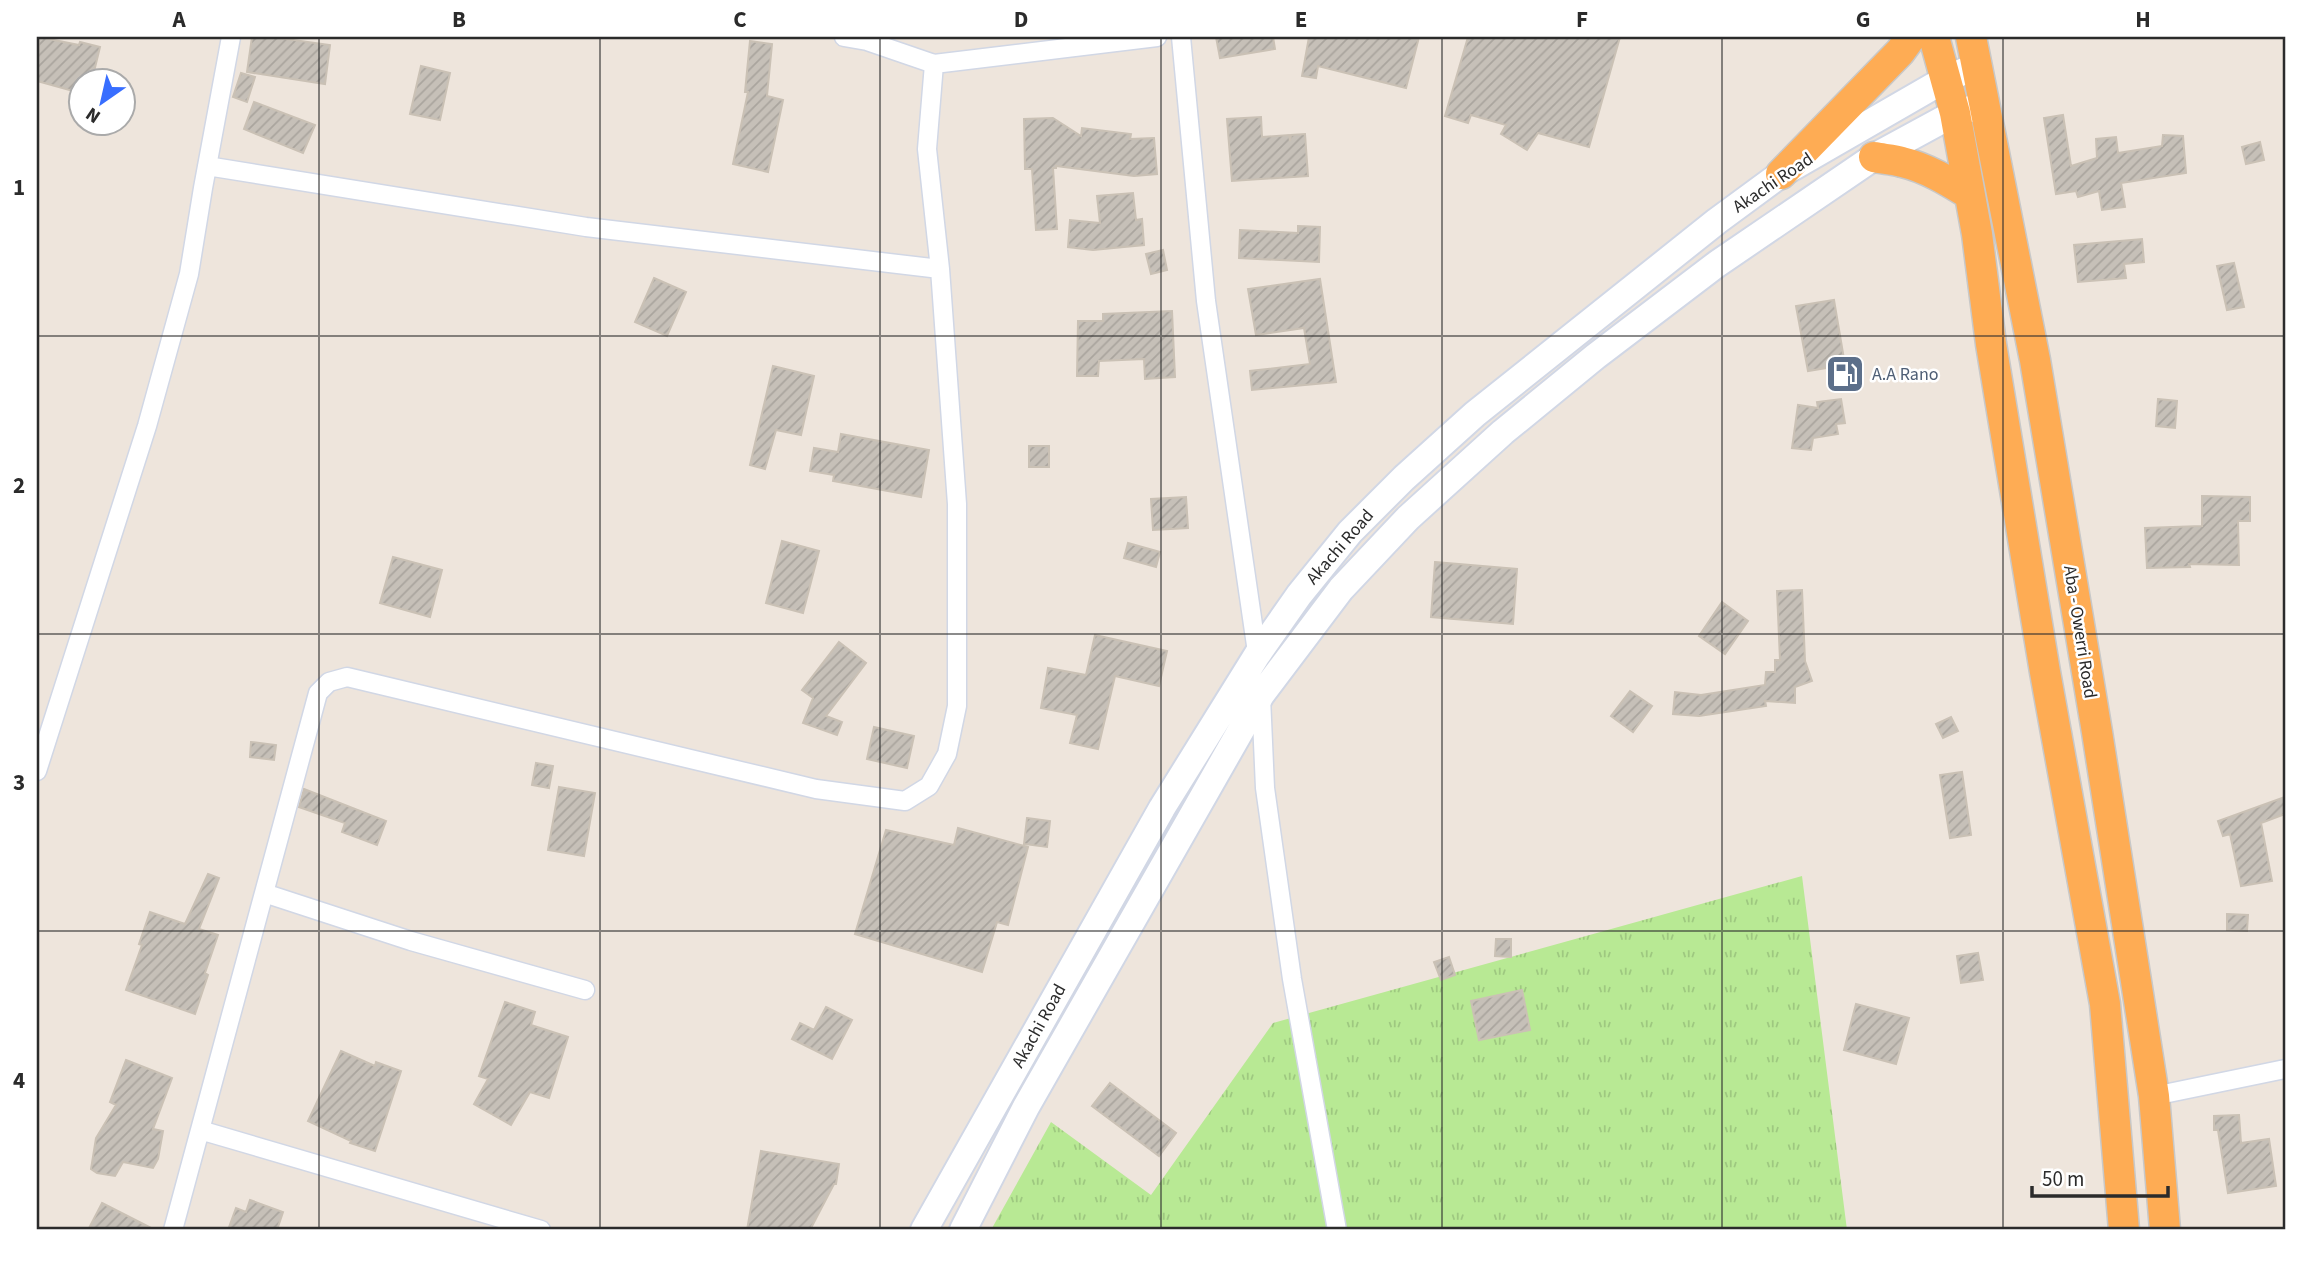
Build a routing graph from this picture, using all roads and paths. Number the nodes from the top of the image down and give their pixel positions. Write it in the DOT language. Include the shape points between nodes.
graph roads {
  1 [pos="231,37"];
  2 [pos="844,37"];
  3 [pos="1157,37"];
  4 [pos="1181,37"];
  5 [pos="1911,37"];
  6 [pos="1934,37"];
  7 [pos="1971,37"];
  8 [pos="934,64"];
  9 [pos="1976,66"];
  10 [pos="1944,79"];
  11 [pos="1984,106"];
  12 [pos="1955,113"];
  13 [pos="1874,157"];
  14 [pos="207,166"];
  15 [pos="1781,174"];
  16 [pos="1969,194"];
  17 [pos="940,269"];
  18 [pos="1257,655"];
  19 [pos="1261,695"];
  20 [pos="37,771"];
  21 [pos="264,893"];
  22 [pos="584,990"];
  23 [pos="2285,1069"];
  24 [pos="2154,1096"];
  25 [pos="200,1130"];
  26 [pos="173,1230"];
  27 [pos="541,1230"];
  28 [pos="924,1230"];
  29 [pos="963,1230"];
  30 [pos="1337,1230"];
  31 [pos="2124,1230"];
  32 [pos="2165,1230"];
  1 -- 14 [label="street"];
  2 -- 8 [label="street"];
  3 -- 8 [label="street"];
  4 -- 18 [label="street" via="1206,301"];
  5 -- 15 [label="highway"];
  6 -- 10 [label="highway"];
  7 -- 9 [label="highway, Aba - Owerri Road"];
  8 -- 17 [label="street" via="927,149"];
  9 -- 10 [label="main road, Akachi Road"];
  9 -- 11 [label="highway, Aba - Owerri Road"];
  10 -- 12 [label="highway"];
  10 -- 15 [label="main road, Akachi Road"];
  11 -- 12 [label="main road, Akachi Road"];
  11 -- 24 [label="highway, Aba - Owerri Road" via="2035,360"];
  12 -- 13 [label="main road, Akachi Road"];
  12 -- 16 [label="highway"];
  13 -- 16 [label="highway" via="1937,174"];
  13 -- 19 [label="main road, Akachi Road" via="1717,264 1503,432 1408,518 1341,589"];
  14 -- 17 [label="street" via="586,227"];
  14 -- 20 [label="street" via="189,274 147,426"];
  15 -- 18 [label="main road, Akachi Road" via="1475,414 1404,478 1350,532"];
  16 -- 31 [label="highway" via="2045,672 2105,1004"];
  17 -- 21 [label="street" via="957,503 957,706 947,754 929,786 905,801 816,789 347,677 329,682 318,693"];
  18 -- 19 [label="street"];
  18 -- 28 [label="main road, Akachi Road" via="1137,850"];
  19 -- 29 [label="main road, Akachi Road" via="1026,1107"];
  19 -- 30 [label="street" via="1265,788 1292,979"];
  21 -- 22 [label="street"];
  21 -- 25 [label="street"];
  23 -- 24 [label="street"];
  24 -- 32 [label="highway, Aba - Owerri Road"];
  25 -- 26 [label="street"];
  25 -- 27 [label="street"];
}
